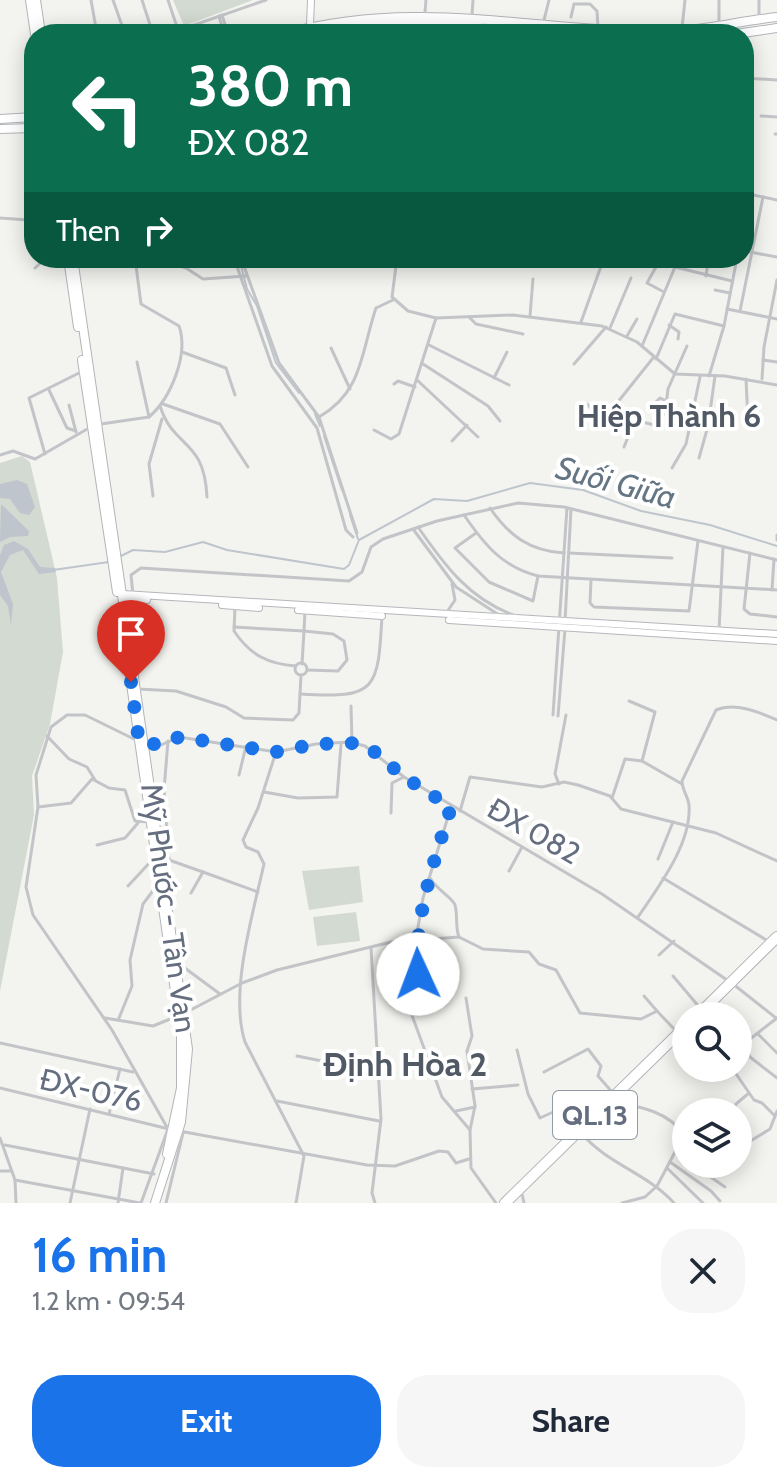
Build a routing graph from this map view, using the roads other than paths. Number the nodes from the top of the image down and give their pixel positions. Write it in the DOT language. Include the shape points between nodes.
graph roads {
  1 [pos="33,0"];
  2 [pos="91,0"];
  3 [pos="113,0"];
  4 [pos="142,0"];
  5 [pos="168,0"];
  6 [pos="266,0"];
  7 [pos="311,0"];
  8 [pos="426,0"];
  9 [pos="473,0"];
  10 [pos="549,0"];
  11 [pos="685,0"];
  12 [pos="719,0"];
  13 [pos="759,0"];
  14 [pos="256,2"];
  15 [pos="425,12"];
  16 [pos="446,13"];
  17 [pos="472,15"];
  18 [pos="220,16"];
  19 [pos="571,17"];
  20 [pos="777,17"];
  21 [pos="759,19"];
  22 [pos="37,24"];
  23 [pos="95,24"];
  24 [pos="121,24"];
  25 [pos="150,24"];
  26 [pos="176,24"];
  27 [pos="196,24"];
  28 [pos="223,24"];
  29 [pos="312,24"];
  30 [pos="328,24"];
  31 [pos="445,24"];
  32 [pos="543,24"];
  33 [pos="598,24"];
  34 [pos="683,24"];
  35 [pos="719,24"];
  36 [pos="726,24"];
  37 [pos="777,28"];
  38 [pos="754,31"];
  39 [pos="754,79"];
  40 [pos="777,80"];
  41 [pos="761,116"];
  42 [pos="777,117"];
  43 [pos="24,118"];
  44 [pos="0,119"];
  45 [pos="24,128"];
  46 [pos="0,129"];
  47 [pos="754,195"];
  48 [pos="763,197"];
  49 [pos="777,200"];
  50 [pos="0,218"];
  51 [pos="24,220"];
  52 [pos="754,243"];
  53 [pos="754,253"];
  54 [pos="777,257"];
  55 [pos="72,268"];
  56 [pos="72,268"];
  57 [pos="136,268"];
  58 [pos="186,268"];
  59 [pos="237,268"];
  60 [pos="244,268"];
  61 [pos="396,268"];
  62 [pos="600,268"];
  63 [pos="655,268"];
  64 [pos="675,268"];
  65 [pos="678,268"];
  66 [pos="707,268"];
  67 [pos="735,268"];
  68 [pos="749,268"];
  69 [pos="246,276"];
  70 [pos="706,276"];
  71 [pos="240,278"];
  72 [pos="631,278"];
  73 [pos="533,279"];
  74 [pos="777,280"];
  75 [pos="732,281"];
  76 [pos="715,290"];
  77 [pos="664,292"];
  78 [pos="730,293"];
  79 [pos="393,300"];
  80 [pos="727,309"];
  81 [pos="740,311"];
  82 [pos="530,316"];
  83 [pos="469,317"];
  84 [pos="770,317"];
  85 [pos="436,318"];
  86 [pos="637,319"];
  87 [pos="777,319"];
  88 [pos="581,322"];
  89 [pos="669,325"];
  90 [pos="724,326"];
  91 [pos="608,328"];
  92 [pos="523,334"];
  93 [pos="627,336"];
  94 [pos="678,339"];
  95 [pos="429,345"];
  96 [pos="642,346"];
  97 [pos="687,346"];
  98 [pos="331,348"];
  99 [pos="182,352"];
  100 [pos="507,352"];
  101 [pos="655,359"];
  102 [pos="763,360"];
  103 [pos="137,362"];
  104 [pos="777,362"];
  105 [pos="423,364"];
  106 [pos="574,364"];
  107 [pos="83,371"];
  108 [pos="675,374"];
  109 [pos="709,376"];
  110 [pos="715,376"];
  111 [pos="700,377"];
  112 [pos="494,378"];
  113 [pos="746,379"];
  114 [pos="417,380"];
  115 [pos="762,380"];
  116 [pos="394,384"];
  117 [pos="509,385"];
  118 [pos="777,385"];
  119 [pos="415,387"];
  120 [pos="350,389"];
  121 [pos="49,390"];
  122 [pos="235,395"];
  123 [pos="668,402"];
  124 [pos="587,404"];
  125 [pos="69,405"];
  126 [pos="161,405"];
  127 [pos="653,405"];
  128 [pos="149,417"];
  129 [pos="319,417"];
  130 [pos="162,419"];
  131 [pos="500,421"];
  132 [pos="748,421"];
  133 [pos="467,425"];
  134 [pos="96,426"];
  135 [pos="374,430"];
  136 [pos="77,433"];
  137 [pos="478,437"];
  138 [pos="452,441"];
  139 [pos="624,447"];
  140 [pos="45,454"];
  141 [pos="0,455"];
  142 [pos="699,458"];
  143 [pos="248,467"];
  144 [pos="672,468"];
  145 [pos="153,496"];
  146 [pos="207,497"];
  147 [pos="490,508"];
  148 [pos="569,509"];
  149 [pos="464,515"];
  150 [pos="418,527"];
  151 [pos="413,529"];
  152 [pos="357,533"];
  153 [pos="476,533"];
  154 [pos="353,537"];
  155 [pos="698,540"];
  156 [pos="723,547"];
  157 [pos="566,553"];
  158 [pos="750,553"];
  159 [pos="672,558"];
  160 [pos="116,559"];
  161 [pos="776,560"];
  162 [pos="538,576"];
  163 [pos="565,578"];
  164 [pos="450,580"];
  165 [pos="591,580"];
  166 [pos="693,586"];
  167 [pos="720,588"];
  168 [pos="747,588"];
  169 [pos="775,590"];
  170 [pos="127,596"];
  171 [pos="208,602"];
  172 [pos="235,607"];
  173 [pos="305,609"];
  174 [pos="382,616"];
  175 [pos="442,616"];
  176 [pos="777,617"];
  177 [pos="512,620"];
  178 [pos="539,622"];
  179 [pos="563,626"];
  180 [pos="234,627"];
  181 [pos="304,631"];
  182 [pos="718,634"];
  183 [pos="777,634"];
  184 [pos="777,641"];
  185 [pos="302,664"];
  186 [pos="296,666"];
  187 [pos="307,670"];
  188 [pos="301,675"];
  189 [pos="138,689"];
  190 [pos="300,694"];
  191 [pos="629,701"];
  192 [pos="351,706"];
  193 [pos="566,715"];
  194 [pos="556,716"];
  195 [pos="777,720"];
  196 [pos="47,736"];
  197 [pos="168,741"];
  198 [pos="143,742"];
  199 [pos="341,742"];
  200 [pos="352,743"];
  201 [pos="246,746"];
  202 [pos="276,752"];
  203 [pos="642,761"];
  204 [pos="239,775"];
  205 [pos="404,777"];
  206 [pos="95,780"];
  207 [pos="559,784"];
  208 [pos="682,784"];
  209 [pos="264,792"];
  210 [pos="612,798"];
  211 [pos="38,807"];
  212 [pos="451,807"];
  213 [pos="460,811"];
  214 [pos="391,813"];
  215 [pos="153,822"];
  216 [pos="169,822"];
  217 [pos="673,822"];
  218 [pos="138,823"];
  219 [pos="685,825"];
  220 [pos="97,845"];
  221 [pos="522,847"];
  222 [pos="154,858"];
  223 [pos="658,859"];
  224 [pos="169,860"];
  225 [pos="777,861"];
  226 [pos="163,869"];
  227 [pos="509,871"];
  228 [pos="203,872"];
  229 [pos="429,876"];
  230 [pos="663,878"];
  231 [pos="158,884"];
  232 [pos="128,886"];
  233 [pos="258,892"];
  234 [pos="191,893"];
  235 [pos="638,917"];
  236 [pos="459,937"];
  237 [pos="416,939"];
  238 [pos="674,941"];
  239 [pos="776,943"];
  240 [pos="371,948"];
  241 [pos="659,955"];
  242 [pos="176,962"];
  243 [pos="673,976"];
  244 [pos="242,983"];
  245 [pos="733,984"];
  246 [pos="220,994"];
  247 [pos="644,996"];
  248 [pos="466,998"];
  249 [pos="698,1002"];
  250 [pos="717,1002"];
  251 [pos="657,1011"];
  252 [pos="182,1014"];
  253 [pos="104,1018"];
  254 [pos="119,1018"];
  255 [pos="776,1018"];
  256 [pos="672,1023"];
  257 [pos="758,1034"];
  258 [pos="752,1038"];
  259 [pos="672,1042"];
  260 [pos="0,1043"];
  261 [pos="517,1050"];
  262 [pos="777,1053"];
  263 [pos="297,1056"];
  264 [pos="752,1059"];
  265 [pos="120,1069"];
  266 [pos="134,1072"];
  267 [pos="377,1072"];
  268 [pos="544,1072"];
  269 [pos="777,1078"];
  270 [pos="742,1082"];
  271 [pos="518,1085"];
  272 [pos="0,1088"];
  273 [pos="472,1089"];
  274 [pos="749,1093"];
  275 [pos="743,1098"];
  276 [pos="615,1099"];
  277 [pos="277,1101"];
  278 [pos="475,1107"];
  279 [pos="90,1109"];
  280 [pos="456,1111"];
  281 [pos="776,1113"];
  282 [pos="109,1114"];
  283 [pos="591,1119"];
  284 [pos="380,1122"];
  285 [pos="672,1123"];
  286 [pos="176,1130"];
  287 [pos="470,1130"];
  288 [pos="582,1134"];
  289 [pos="0,1138"];
  290 [pos="752,1140"];
  291 [pos="5,1145"];
  292 [pos="0,1154"];
  293 [pos="6,1154"];
  294 [pos="304,1156"];
  295 [pos="672,1158"];
  296 [pos="81,1159"];
  297 [pos="469,1159"];
  298 [pos="670,1162"];
  299 [pos="375,1165"];
  300 [pos="123,1168"];
  301 [pos="667,1168"];
  302 [pos="0,1171"];
  303 [pos="10,1171"];
  304 [pos="154,1174"];
  305 [pos="712,1178"];
  306 [pos="15,1180"];
  307 [pos="657,1186"];
  308 [pos="725,1187"];
  309 [pos="73,1192"];
  310 [pos="645,1197"];
  311 [pos="523,1198"];
  312 [pos="118,1201"];
  313 [pos="720,1201"];
  314 [pos="16,1203"];
  315 [pos="70,1203"];
  316 [pos="140,1203"];
  317 [pos="152,1203"];
  318 [pos="166,1203"];
  319 [pos="296,1203"];
  320 [pos="375,1203"];
  321 [pos="496,1203"];
  322 [pos="505,1203"];
  323 [pos="512,1203"];
  324 [pos="622,1203"];
  325 [pos="650,1203"];
  326 [pos="674,1203"];
  327 [pos="703,1203"];
  1 -- 22 [label="main road"];
  2 -- 23 [label="street"];
  3 -- 24 [label="street"];
  4 -- 25 [label="street"];
  5 -- 26 [label="street"];
  6 -- 14 [label="street"];
  7 -- 29 [label="street"];
  8 -- 15 [label="street"];
  9 -- 17 [label="street"];
  10 -- 32 [label="street"];
  11 -- 34 [label="street"];
  12 -- 35 [label="street"];
  13 -- 21 [label="street"];
  14 -- 18 [label="street"];
  15 -- 16 [label="main road"];
  15 -- 30 [label="main road" via="352,15"];
  16 -- 17 [label="main road"];
  16 -- 31 [label="street"];
  17 -- 32 [label="main road"];
  18 -- 27 [label="street"];
  18 -- 28 [label="street"];
  19 -- 33 [label="street" via="574,4 590,4"];
  20 -- 21 [label="main road"];
  21 -- 36 [label="main road"];
  37 -- 38 [label="main road"];
  39 -- 40 [label="street"];
  41 -- 42 [label="street"];
  43 -- 44 [label="main road"];
  45 -- 46 [label="main road"];
  47 -- 48 [label="street"];
  48 -- 49 [label="street"];
  48 -- 52 [label="street"];
  50 -- 51 [label="street"];
  53 -- 54 [label="street"];
  55 -- 107 [label="main road, Mỹ Phước - Tân Vạn"];
  56 -- 134 [label="main road, Mỹ Phước - Tân Vạn"];
  57 -- 99 [label="street" via="141,304 179,326"];
  58 -- 71 [label="street" via="203,279"];
  59 -- 71 [label="street"];
  60 -- 69 [label="street"];
  61 -- 79 [label="street"];
  62 -- 88 [label="street"];
  63 -- 77 [label="street" via="647,283"];
  64 -- 77 [label="street"];
  65 -- 70 [label="street"];
  66 -- 70 [label="street"];
  67 -- 75 [label="street"];
  68 -- 81 [label="street"];
  69 -- 71 [label="street"];
  69 -- 129 [label="street" via="279,363"];
  70 -- 75 [label="street"];
  71 -- 154 [label="street" via="272,366 317,428 346,530"];
  72 -- 91 [label="street"];
  73 -- 82 [label="street"];
  74 -- 84 [label="street"];
  75 -- 78 [label="street"];
  76 -- 78 [label="street"];
  77 -- 96 [label="street"];
  78 -- 80 [label="street"];
  79 -- 85 [label="street" via="408,311"];
  79 -- 120 [label="street" via="376,308"];
  80 -- 81 [label="street"];
  80 -- 90 [label="street"];
  81 -- 84 [label="street"];
  82 -- 83 [label="street"];
  82 -- 88 [label="street"];
  83 -- 85 [label="street"];
  83 -- 92 [label="street" via="476,324"];
  84 -- 87 [label="street"];
  84 -- 102 [label="street"];
  85 -- 95 [label="street"];
  86 -- 93 [label="street"];
  88 -- 91 [label="street"];
  89 -- 90 [label="street" via="675,314"];
  89 -- 94 [label="street" via="679,332"];
  89 -- 101 [label="street"];
  90 -- 109 [label="street"];
  91 -- 93 [label="street"];
  91 -- 106 [label="street"];
  93 -- 96 [label="street"];
  95 -- 105 [label="street"];
  95 -- 112 [label="street"];
  96 -- 101 [label="street"];
  97 -- 108 [label="street"];
  98 -- 120 [label="street"];
  99 -- 122 [label="street" via="226,368"];
  99 -- 126 [label="street"];
  100 -- 112 [label="street"];
  101 -- 108 [label="street"];
  101 -- 124 [label="street" via="602,422"];
  102 -- 104 [label="street"];
  102 -- 115 [label="street"];
  103 -- 128 [label="street"];
  105 -- 114 [label="street"];
  105 -- 131 [label="street" via="488,406"];
  107 -- 121 [label="street"];
  107 -- 134 [label="main road, Mỹ Phước - Tân Vạn"];
  108 -- 111 [label="street"];
  108 -- 123 [label="street"];
  109 -- 110 [label="street"];
  109 -- 111 [label="street"];
  110 -- 113 [label="street"];
  110 -- 142 [label="street"];
  111 -- 144 [label="street" via="686,444"];
  112 -- 117 [label="street"];
  113 -- 115 [label="street"];
  113 -- 132 [label="street"];
  114 -- 119 [label="street"];
  114 -- 133 [label="street"];
  115 -- 118 [label="street"];
  116 -- 119 [label="street"];
  119 -- 135 [label="street" via="399,434 391,439"];
  120 -- 129 [label="street"];
  121 -- 136 [label="street" via="67,428"];
  121 -- 140 [label="street" via="28,399"];
  123 -- 127 [label="street" via="660,398"];
  123 -- 139 [label="street" via="655,425 635,420"];
  125 -- 136 [label="street"];
  126 -- 128 [label="street"];
  126 -- 130 [label="street"];
  126 -- 143 [label="street" via="220,424"];
  128 -- 134 [label="street"];
  129 -- 152 [label="street"];
  130 -- 145 [label="street" via="149,464"];
  130 -- 146 [label="street" via="197,453"];
  133 -- 137 [label="street"];
  133 -- 138 [label="street"];
  134 -- 136 [label="street"];
  134 -- 160 [label="main road, Mỹ Phước - Tân Vạn"];
  136 -- 140 [label="street"];
  140 -- 141 [label="street" via="31,459 13,451"];
  147 -- 148 [label="street" via="531,502"];
  147 -- 149 [label="street"];
  147 -- 157 [label="street" via="522,542"];
  148 -- 155 [label="street"];
  148 -- 157 [label="street"];
  149 -- 150 [label="street"];
  149 -- 153 [label="street"];
  150 -- 151 [label="street"];
  150 -- 178 [label="street" via="473,593 501,610"];
  151 -- 164 [label="street"];
  151 -- 170 [label="street" via="373,546 362,572 349,581 141,568 131,575"];
  153 -- 162 [label="street" via="501,559"];
  153 -- 162 [label="street" via="455,548 489,582 533,601"];
  155 -- 156 [label="street"];
  155 -- 166 [label="street"];
  156 -- 158 [label="street"];
  156 -- 167 [label="street"];
  157 -- 159 [label="street"];
  157 -- 163 [label="street"];
  158 -- 161 [label="street"];
  158 -- 168 [label="street"];
  160 -- 170 [label="main road, Mỹ Phước - Tân Vạn"];
  160 -- 198 [label="main road, Mỹ Phước - Tân Vạn"];
  161 -- 169 [label="street"];
  162 -- 163 [label="street"];
  163 -- 165 [label="street"];
  163 -- 179 [label="street"];
  164 -- 175 [label="street" via="455,600"];
  164 -- 177 [label="street" via="476,603"];
  165 -- 166 [label="street"];
  165 -- 166 [label="street" via="594,607 689,611"];
  166 -- 167 [label="street"];
  167 -- 168 [label="street"];
  167 -- 182 [label="street"];
  168 -- 169 [label="street"];
  168 -- 176 [label="street" via="746,613"];
  170 -- 171 [label="street"];
  170 -- 189 [label="main road, Mỹ Phước - Tân Vạn"];
  171 -- 172 [label="street"];
  171 -- 173 [label="street"];
  172 -- 173 [label="street"];
  172 -- 180 [label="street"];
  173 -- 174 [label="street"];
  173 -- 175 [label="street"];
  173 -- 181 [label="street"];
  174 -- 179 [label="street"];
  174 -- 190 [label="street" via="378,665 363,689 348,697"];
  175 -- 177 [label="street"];
  177 -- 178 [label="street"];
  178 -- 179 [label="street"];
  179 -- 182 [label="street"];
  179 -- 194 [label="street"];
  180 -- 181 [label="street"];
  180 -- 186 [label="street" via="256,656"];
  181 -- 185 [label="street"];
  181 -- 187 [label="street" via="338,636 348,650 338,671"];
  182 -- 183 [label="street"];
  182 -- 184 [label="street"];
  185 -- 186 [label="street"];
  185 -- 187 [label="street"];
  186 -- 188 [label="street"];
  187 -- 188 [label="street"];
  188 -- 190 [label="street"];
  189 -- 190 [label="street" via="176,691 226,707 241,718 290,721 297,717"];
  189 -- 198 [label="main road, Mỹ Phước - Tân Vạn"];
  191 -- 203 [label="street" via="655,712"];
  192 -- 200 [label="street"];
  193 -- 207 [label="street" via="555,774"];
  195 -- 208 [label="street" via="748,709 716,710"];
  196 -- 198 [label="street" via="71,714 85,715"];
  196 -- 206 [label="street" via="69,759 89,769"];
  196 -- 211 [label="street" via="36,775"];
  197 -- 198 [label="street, ĐX 082"];
  197 -- 201 [label="street, ĐX 082" via="179,737"];
  197 -- 216 [label="street" via="164,790"];
  198 -- 215 [label="main road, Mỹ Phước - Tân Vạn"];
  199 -- 200 [label="street, ĐX 082"];
  199 -- 202 [label="street, ĐX 082"];
  199 -- 209 [label="street" via="337,797"];
  200 -- 205 [label="street, ĐX 082" via="371,749"];
  201 -- 202 [label="street, ĐX 082"];
  201 -- 204 [label="street"];
  202 -- 209 [label="street"];
  203 -- 208 [label="street"];
  203 -- 210 [label="street" via="625,759"];
  205 -- 212 [label="street, ĐX 082"];
  205 -- 214 [label="street" via="392,784"];
  206 -- 211 [label="street" via="71,803"];
  206 -- 218 [label="street" via="127,792"];
  207 -- 210 [label="street"];
  207 -- 213 [label="street" via="542,787 470,777"];
  208 -- 219 [label="street" via="689,800"];
  209 -- 233 [label="street" via="243,840 263,860"];
  210 -- 217 [label="street" via="621,809"];
  211 -- 253 [label="street" via="26,876 30,906"];
  212 -- 213 [label="street, ĐX 082"];
  212 -- 229 [label="street"];
  213 -- 221 [label="street, ĐX 082"];
  215 -- 216 [label="street"];
  215 -- 218 [label="street"];
  215 -- 222 [label="main road, Mỹ Phước - Tân Vạn"];
  215 -- 226 [label="main road, Mỹ Phước - Tân Vạn"];
  216 -- 224 [label="street"];
  217 -- 219 [label="street"];
  217 -- 223 [label="street"];
  218 -- 220 [label="street" via="130,835"];
  219 -- 225 [label="street"];
  219 -- 230 [label="street"];
  221 -- 227 [label="street"];
  221 -- 235 [label="street, ĐX 082"];
  222 -- 231 [label="main road, Mỹ Phước - Tân Vạn"];
  222 -- 232 [label="street"];
  224 -- 226 [label="street"];
  224 -- 228 [label="street"];
  226 -- 242 [label="main road, Mỹ Phước - Tân Vạn"];
  228 -- 233 [label="street"];
  228 -- 234 [label="street"];
  229 -- 236 [label="street" via="438,892 453,901"];
  229 -- 237 [label="street"];
  230 -- 235 [label="street"];
  230 -- 239 [label="street"];
  231 -- 252 [label="main road, Mỹ Phước - Tân Vạn"];
  231 -- 254 [label="street" via="143,904 130,960 132,986"];
  233 -- 244 [label="street"];
  235 -- 238 [label="street, ĐX 082"];
  236 -- 237 [label="street"];
  236 -- 251 [label="street" via="483,949 529,952 539,964 556,970 583,1015 641,1019"];
  237 -- 240 [label="street"];
  237 -- 280 [label="street" via="418,974 410,1010 442,1097"];
  238 -- 241 [label="street"];
  238 -- 245 [label="street, ĐX 082"];
  239 -- 245 [label="highway"];
  240 -- 244 [label="street"];
  240 -- 267 [label="street"];
  242 -- 246 [label="street"];
  242 -- 252 [label="main road, Mỹ Phước - Tân Vạn"];
  243 -- 249 [label="street"];
  244 -- 246 [label="street"];
  244 -- 277 [label="street" via="242,1035"];
  245 -- 250 [label="highway"];
  245 -- 255 [label="street, ĐX 082"];
  246 -- 252 [label="street"];
  247 -- 251 [label="street"];
  248 -- 273 [label="street"];
  251 -- 256 [label="street"];
  252 -- 254 [label="street" via="153,1026"];
  252 -- 286 [label="main road, Mỹ Phước - Tân Vạn" via="189,1066"];
  253 -- 254 [label="street"];
  253 -- 266 [label="street"];
  255 -- 257 [label="street"];
  257 -- 258 [label="street"];
  257 -- 262 [label="street"];
  259 -- 276 [label="highway, QL.13"];
  260 -- 265 [label="street"];
  261 -- 283 [label="street" via="540,1118 575,1102"];
  263 -- 267 [label="street"];
  264 -- 269 [label="street"];
  265 -- 266 [label="street"];
  265 -- 282 [label="street"];
  266 -- 286 [label="street"];
  267 -- 284 [label="street"];
  268 -- 276 [label="street" via="588,1049 601,1066 598,1076"];
  270 -- 274 [label="street"];
  271 -- 273 [label="street"];
  272 -- 279 [label="street, ĐX-076"];
  273 -- 278 [label="street"];
  274 -- 275 [label="street"];
  274 -- 281 [label="street"];
  276 -- 283 [label="highway, QL.13"];
  276 -- 285 [label="street" via="647,1108"];
  276 -- 288 [label="highway, QL.13"];
  277 -- 284 [label="street"];
  277 -- 294 [label="street"];
  278 -- 280 [label="street"];
  278 -- 287 [label="street"];
  279 -- 282 [label="street, ĐX-076"];
  279 -- 296 [label="street"];
  280 -- 287 [label="street"];
  281 -- 290 [label="street" via="768,1130"];
  282 -- 286 [label="street, ĐX-076"];
  283 -- 322 [label="highway, QL.13"];
  284 -- 299 [label="street"];
  286 -- 294 [label="street, ĐX-076"];
  286 -- 304 [label="street"];
  286 -- 317 [label="main road, Mỹ Phước - Tân Vạn"];
  286 -- 318 [label="street"];
  287 -- 297 [label="street"];
  288 -- 307 [label="street" via="603,1156"];
  288 -- 311 [label="highway, QL.13"];
  289 -- 291 [label="street"];
  291 -- 293 [label="street"];
  291 -- 296 [label="street"];
  292 -- 293 [label="street"];
  293 -- 303 [label="street"];
  294 -- 299 [label="street, ĐX-076"];
  294 -- 319 [label="street"];
  295 -- 298 [label="street"];
  296 -- 300 [label="street"];
  296 -- 309 [label="street"];
  297 -- 299 [label="street, ĐX-076" via="456,1163 448,1152 439,1151 395,1166"];
  297 -- 321 [label="street"];
  298 -- 301 [label="street"];
  298 -- 313 [label="street"];
  299 -- 320 [label="street"];
  300 -- 304 [label="street"];
  300 -- 312 [label="street"];
  301 -- 307 [label="street"];
  301 -- 327 [label="street"];
  302 -- 303 [label="street"];
  303 -- 306 [label="street"];
  304 -- 316 [label="street"];
  305 -- 308 [label="street"];
  306 -- 309 [label="street"];
  306 -- 314 [label="street"];
  307 -- 310 [label="street"];
  307 -- 326 [label="street"];
  309 -- 312 [label="street"];
  309 -- 315 [label="street"];
  310 -- 324 [label="street"];
  310 -- 325 [label="street"];
  311 -- 323 [label="highway, QL.13"];
  312 -- 316 [label="street"];
}
